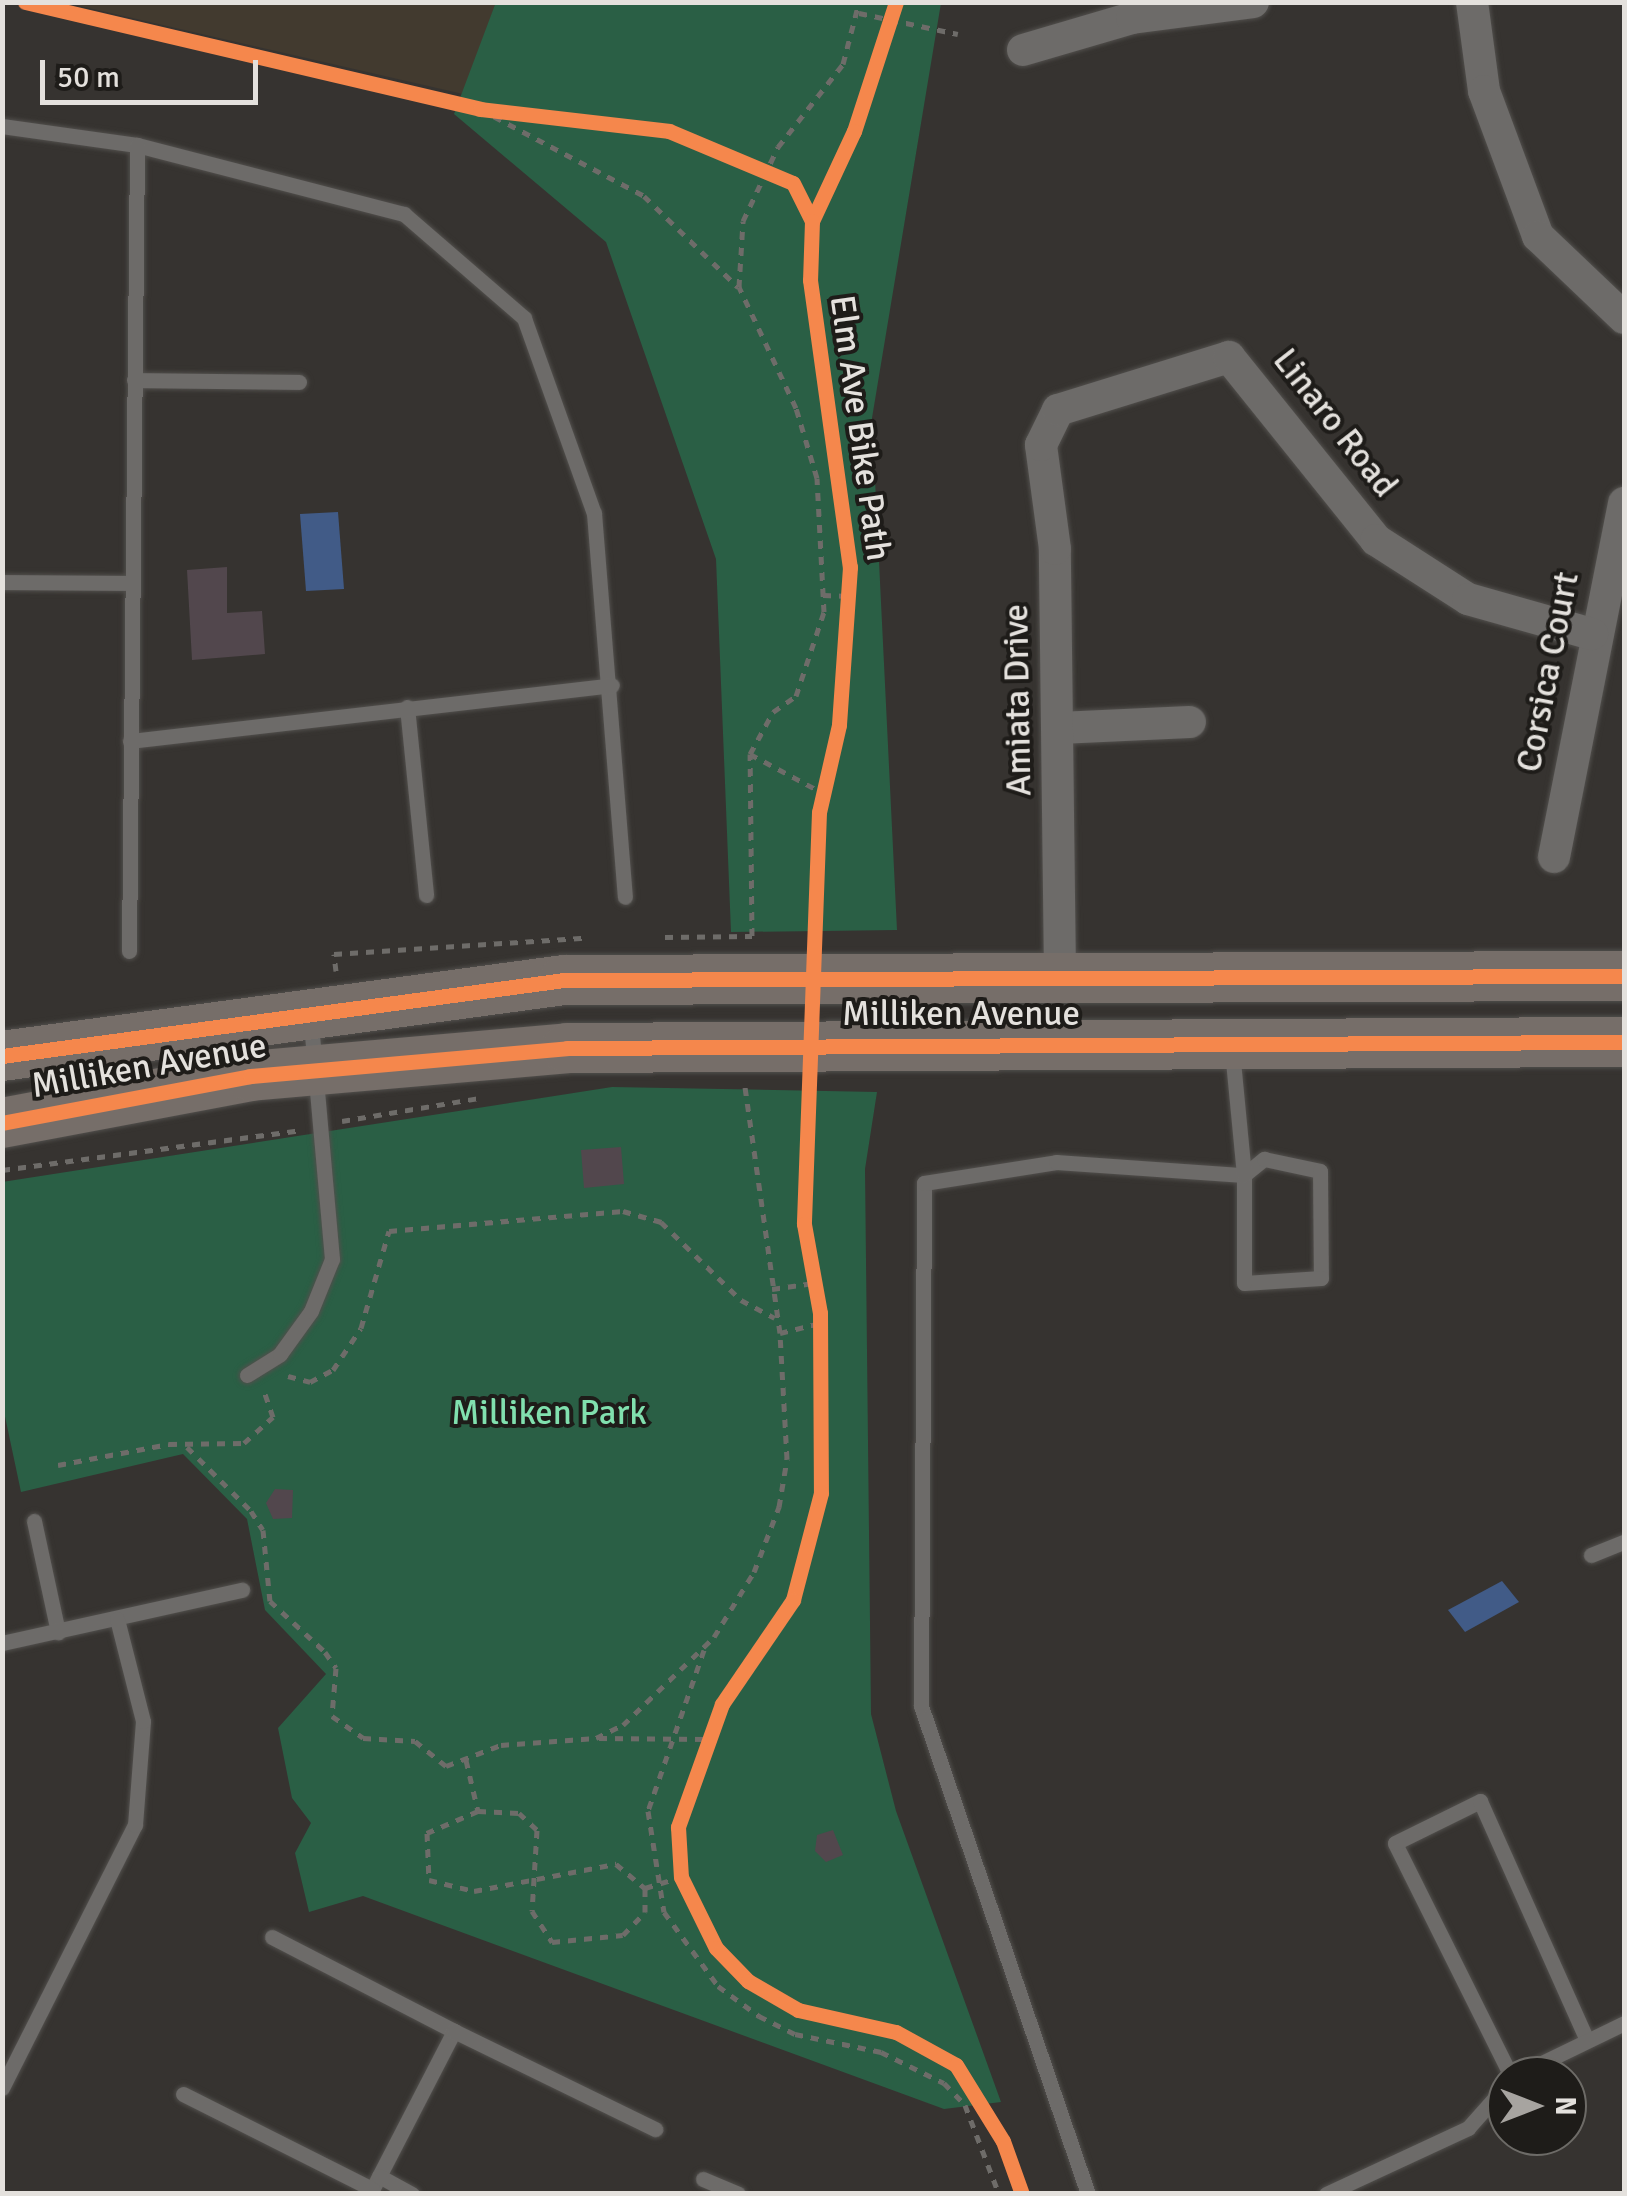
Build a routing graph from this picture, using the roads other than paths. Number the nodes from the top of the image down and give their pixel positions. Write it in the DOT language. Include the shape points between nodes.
graph roads {
  1 [pos="1253,2"];
  2 [pos="1472,2"];
  3 [pos="1023,50"];
  4 [pos="2,126"];
  5 [pos="137,145"];
  6 [pos="1624,318"];
  7 [pos="134,380"];
  8 [pos="299,382"];
  9 [pos="1044,425"];
  10 [pos="1624,503"];
  11 [pos="2,582"];
  12 [pos="132,583"];
  13 [pos="1592,634"];
  14 [pos="612,685"];
  15 [pos="407,707"];
  16 [pos="1190,722"];
  17 [pos="1059,728"];
  18 [pos="130,741"];
  19 [pos="1554,857"];
  20 [pos="426,895"];
  21 [pos="625,898"];
  22 [pos="129,951"];
  23 [pos="1060,975"];
  24 [pos="1624,976"];
  25 [pos="310,1008"];
  26 [pos="1624,1042"];
  27 [pos="1232,1044"];
  28 [pos="2,1056"];
  29 [pos="317,1069"];
  30 [pos="2,1123"];
  31 [pos="1244,1175"];
  32 [pos="247,1375"];
  33 [pos="34,1521"];
  34 [pos="1624,1542"];
  35 [pos="1591,1555"];
  36 [pos="242,1590"];
  37 [pos="117,1619"];
  38 [pos="58,1632"];
  39 [pos="2,1643"];
  40 [pos="272,1937"];
  41 [pos="1624,2022"];
  42 [pos="454,2031"];
  43 [pos="1584,2036"];
  44 [pos="1503,2056"];
  45 [pos="1548,2056"];
  46 [pos="2,2088"];
  47 [pos="183,2094"];
  48 [pos="1487,2107"];
  49 [pos="655,2130"];
  50 [pos="704,2180"];
  51 [pos="373,2186"];
  52 [pos="412,2194"];
  53 [pos="738,2194"];
  54 [pos="1088,2194"];
  55 [pos="1326,2194"];
  1 -- 3 [label="street" via="1132,18"];
  2 -- 6 [label="street" via="1484,91 1538,236"];
  4 -- 5 [label="lane"];
  5 -- 7 [label="lane"];
  5 -- 14 [label="lane" via="404,214 524,318 594,514"];
  7 -- 8 [label="lane"];
  7 -- 12 [label="lane"];
  9 -- 13 [label="street, Linaro Road" via="1058,410 1229,357 1376,540 1468,599"];
  9 -- 17 [label="street, Amiata Drive"];
  10 -- 13 [label="street, Corsica Court"];
  11 -- 12 [label="lane"];
  12 -- 18 [label="lane"];
  13 -- 19 [label="street, Corsica Court"];
  14 -- 15 [label="lane"];
  14 -- 21 [label="lane"];
  15 -- 18 [label="lane"];
  15 -- 20 [label="lane"];
  16 -- 17 [label="street"];
  17 -- 23 [label="street, Amiata Drive"];
  18 -- 22 [label="lane"];
  23 -- 24 [label="main road, Milliken Avenue"];
  23 -- 25 [label="main road, Milliken Avenue" via="564,980"];
  25 -- 28 [label="main road, Milliken Avenue"];
  25 -- 29 [label="lane"];
  26 -- 27 [label="main road, Milliken Avenue"];
  27 -- 29 [label="main road, Milliken Avenue" via="567,1048"];
  27 -- 31 [label="lane"];
  29 -- 30 [label="main road, Milliken Avenue"];
  29 -- 32 [label="lane" via="332,1259 280,1354"];
  31 -- 31 [label="lane" via="1244,1283 1321,1278 1320,1170 1264,1158"];
  31 -- 54 [label="lane" via="1056,1162 924,1183 921,1706"];
  33 -- 38 [label="lane"];
  34 -- 35 [label="lane"];
  36 -- 37 [label="lane"];
  37 -- 38 [label="lane"];
  37 -- 46 [label="lane" via="143,1721 135,1826"];
  38 -- 39 [label="lane"];
  40 -- 42 [label="lane"];
  41 -- 43 [label="lane"];
  42 -- 49 [label="lane"];
  42 -- 51 [label="lane"];
  43 -- 44 [label="lane" via="1480,1801 1395,1844"];
  43 -- 45 [label="lane"];
  47 -- 51 [label="lane"];
  48 -- 55 [label="lane" via="1468,2128"];
  50 -- 53 [label="lane"];
  51 -- 52 [label="lane"];
}
